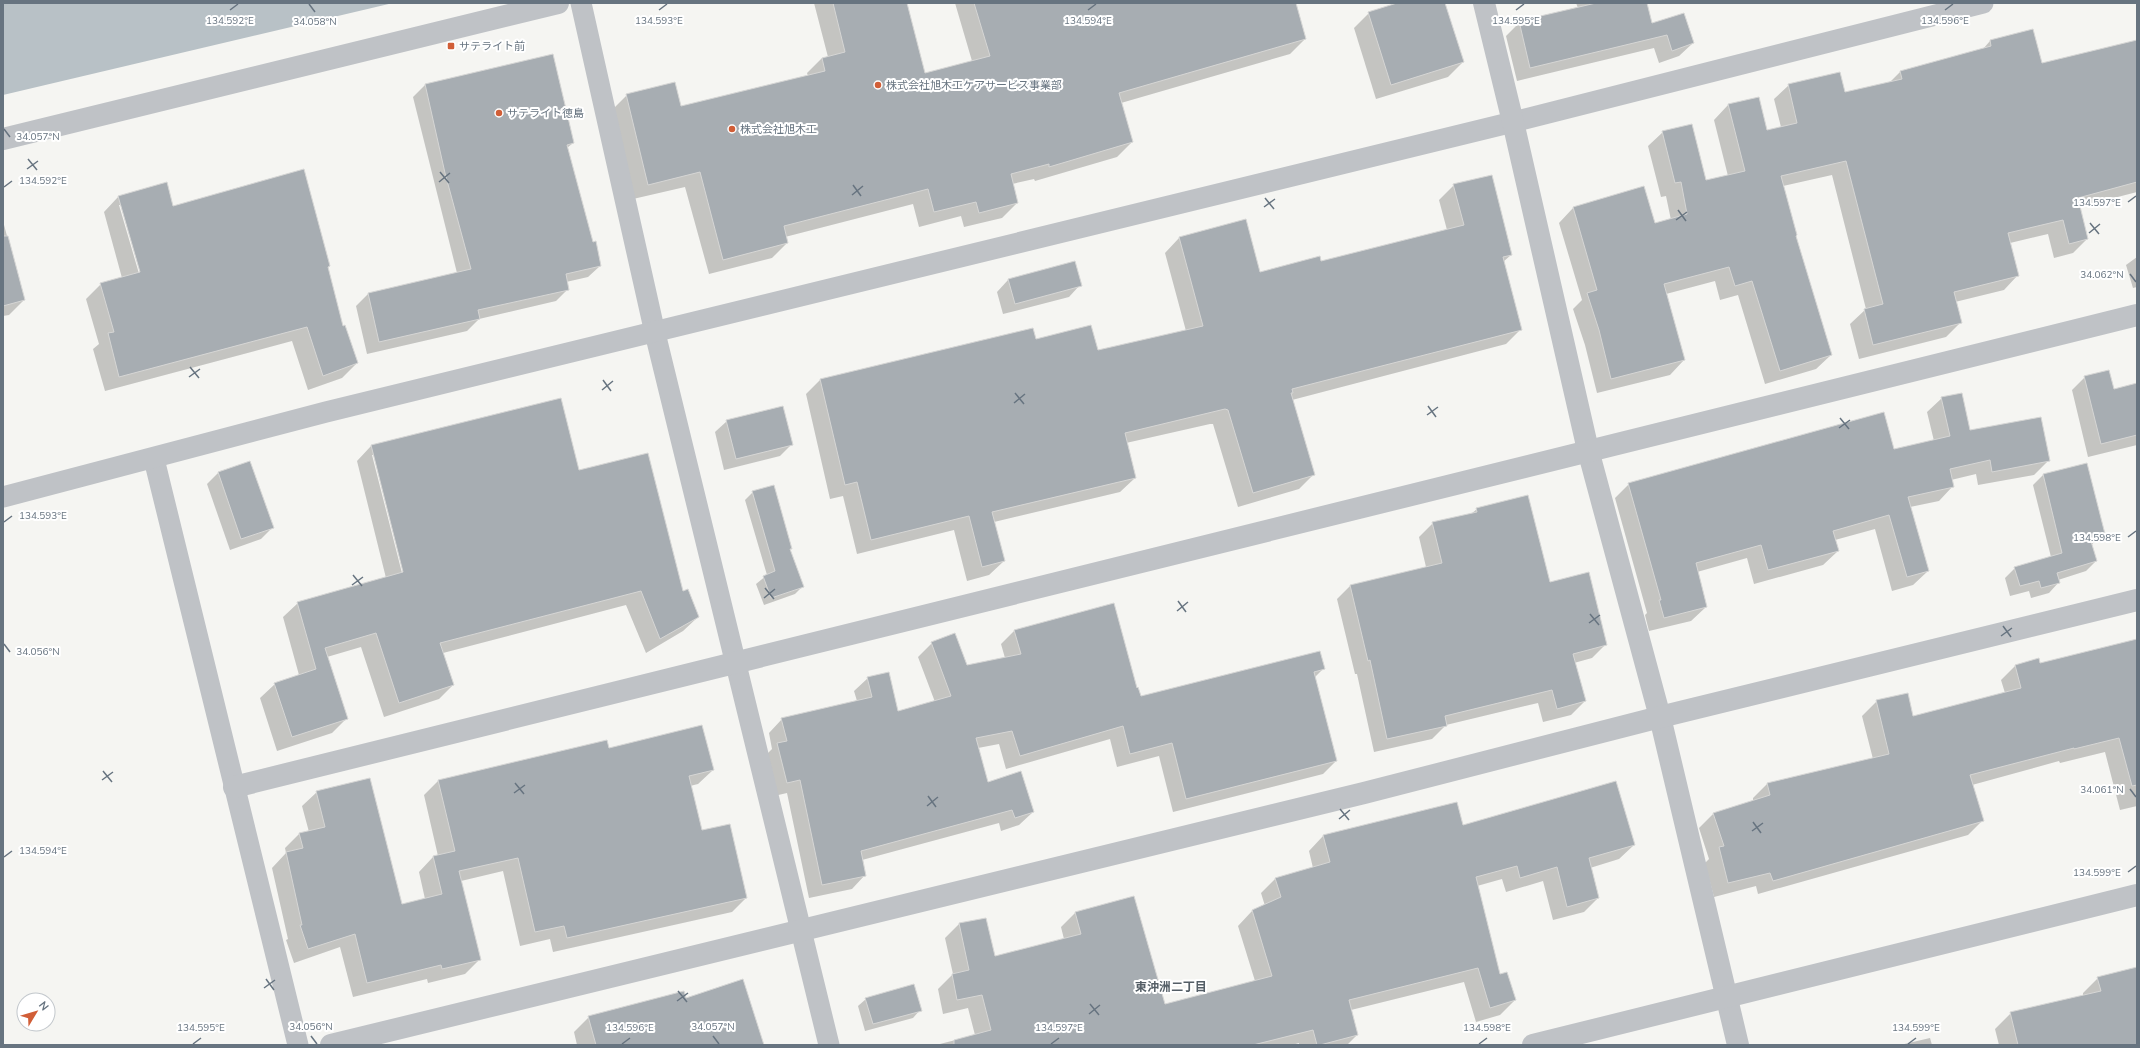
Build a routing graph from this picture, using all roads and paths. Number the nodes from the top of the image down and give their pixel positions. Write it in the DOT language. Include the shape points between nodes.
graph roads {
  1 [pos="558,3"];
  2 [pos="573,3"];
  3 [pos="581,3"];
  4 [pos="1484,3"];
  5 [pos="1983,3"];
  6 [pos="1513,122"];
  7 [pos="3,141"];
  8 [pos="2137,315"];
  9 [pos="654,333"];
  10 [pos="1588,450"];
  11 [pos="154,459"];
  12 [pos="3,497"];
  13 [pos="2137,600"];
  14 [pos="734,662"];
  15 [pos="1660,717"];
  16 [pos="234,787"];
  17 [pos="2137,895"];
  18 [pos="800,929"];
  19 [pos="1726,998"];
  20 [pos="298,1045"];
  21 [pos="331,1045"];
  22 [pos="829,1045"];
  23 [pos="1532,1045"];
  24 [pos="1738,1045"];
  1 -- 7 [label="street"];
  2 -- 7 [label="street"];
  3 -- 9 [label="street"];
  4 -- 6 [label="street"];
  5 -- 6 [label="street"];
  6 -- 9 [label="street"];
  6 -- 10 [label="street"];
  8 -- 10 [label="street"];
  9 -- 11 [label="street" via="326,412"];
  9 -- 14 [label="street"];
  10 -- 14 [label="street"];
  10 -- 15 [label="street"];
  11 -- 12 [label="street"];
  11 -- 16 [label="street"];
  13 -- 15 [label="street"];
  14 -- 16 [label="street"];
  14 -- 18 [label="street"];
  15 -- 18 [label="street" via="1364,793"];
  15 -- 19 [label="street"];
  16 -- 20 [label="street"];
  17 -- 19 [label="street"];
  18 -- 21 [label="street"];
  18 -- 22 [label="street"];
  19 -- 23 [label="street"];
  19 -- 24 [label="street"];
}
